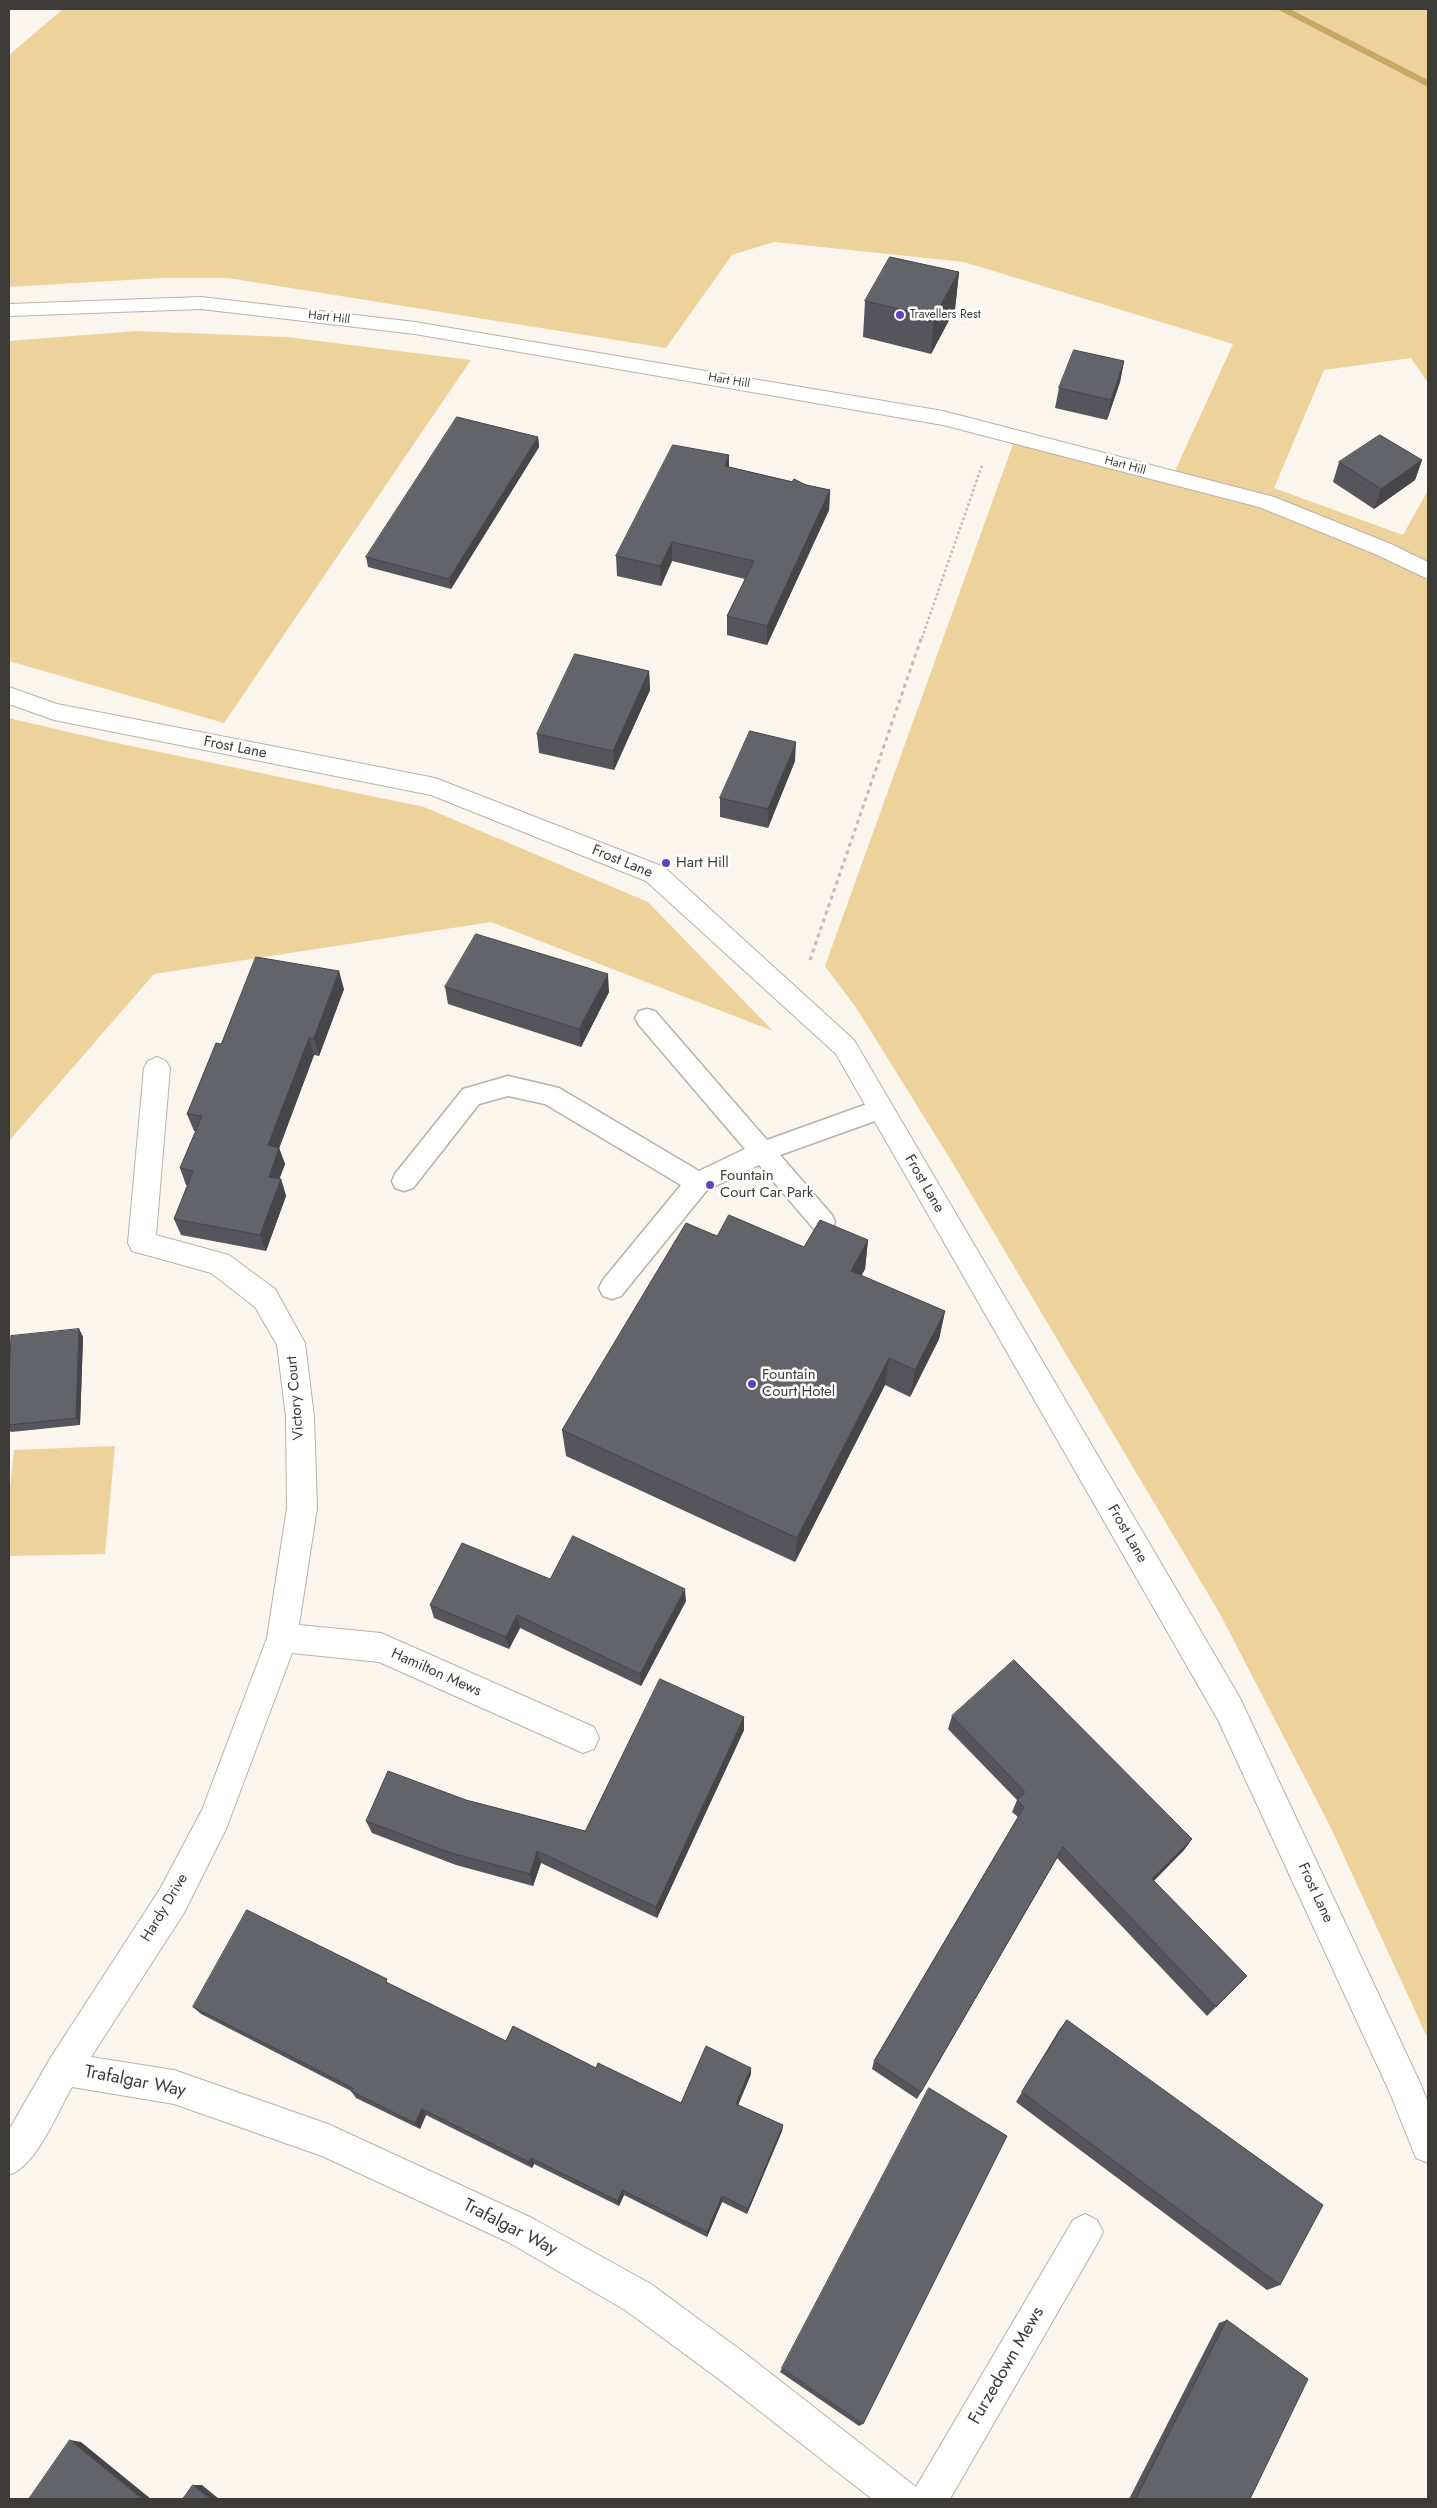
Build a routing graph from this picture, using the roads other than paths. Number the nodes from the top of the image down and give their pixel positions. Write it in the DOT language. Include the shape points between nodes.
graph roads {
  1 [pos="9,310"];
  2 [pos="1428,571"];
  3 [pos="9,695"];
  4 [pos="646,1018"];
  5 [pos="157,1068"];
  6 [pos="881,1109"];
  7 [pos="761,1152"];
  8 [pos="404,1180"];
  9 [pos="698,1183"];
  10 [pos="823,1222"];
  11 [pos="612,1288"];
  12 [pos="282,1638"];
  13 [pos="583,1738"];
  14 [pos="63,2069"];
  15 [pos="1428,2146"];
  16 [pos="9,2158"];
  17 [pos="1085,2232"];
  18 [pos="902,2499"];
  19 [pos="929,2499"];
  1 -- 2 [label="street, Hart Hill" via="201,303 415,328 943,418 1266,502"];
  3 -- 6 [label="street, Frost Lane" via="54,712 434,787 655,874 845,1047"];
  4 -- 7 [label="lane"];
  5 -- 12 [label="street, Victory Court" via="142,1243 219,1263 264,1298 292,1343 300,1417 302,1508"];
  6 -- 7 [label="lane"];
  6 -- 15 [label="street, Frost Lane" via="1229,1709 1404,2084"];
  7 -- 9 [label="lane"];
  7 -- 10 [label="lane"];
  8 -- 9 [label="lane" via="471,1096 508,1086 551,1095"];
  9 -- 11 [label="lane"];
  12 -- 13 [label="street, Hamilton Mews" via="381,1648"];
  12 -- 14 [label="street, Hardy Drive" via="215,1818 172,1901"];
  14 -- 16 [label="street, Hardy Drive"];
  14 -- 18 [label="street, Trafalgar Way" via="174,2087 310,2135 520,2230 638,2297"];
  17 -- 19 [label="street, Furzedown Mews"];
}
